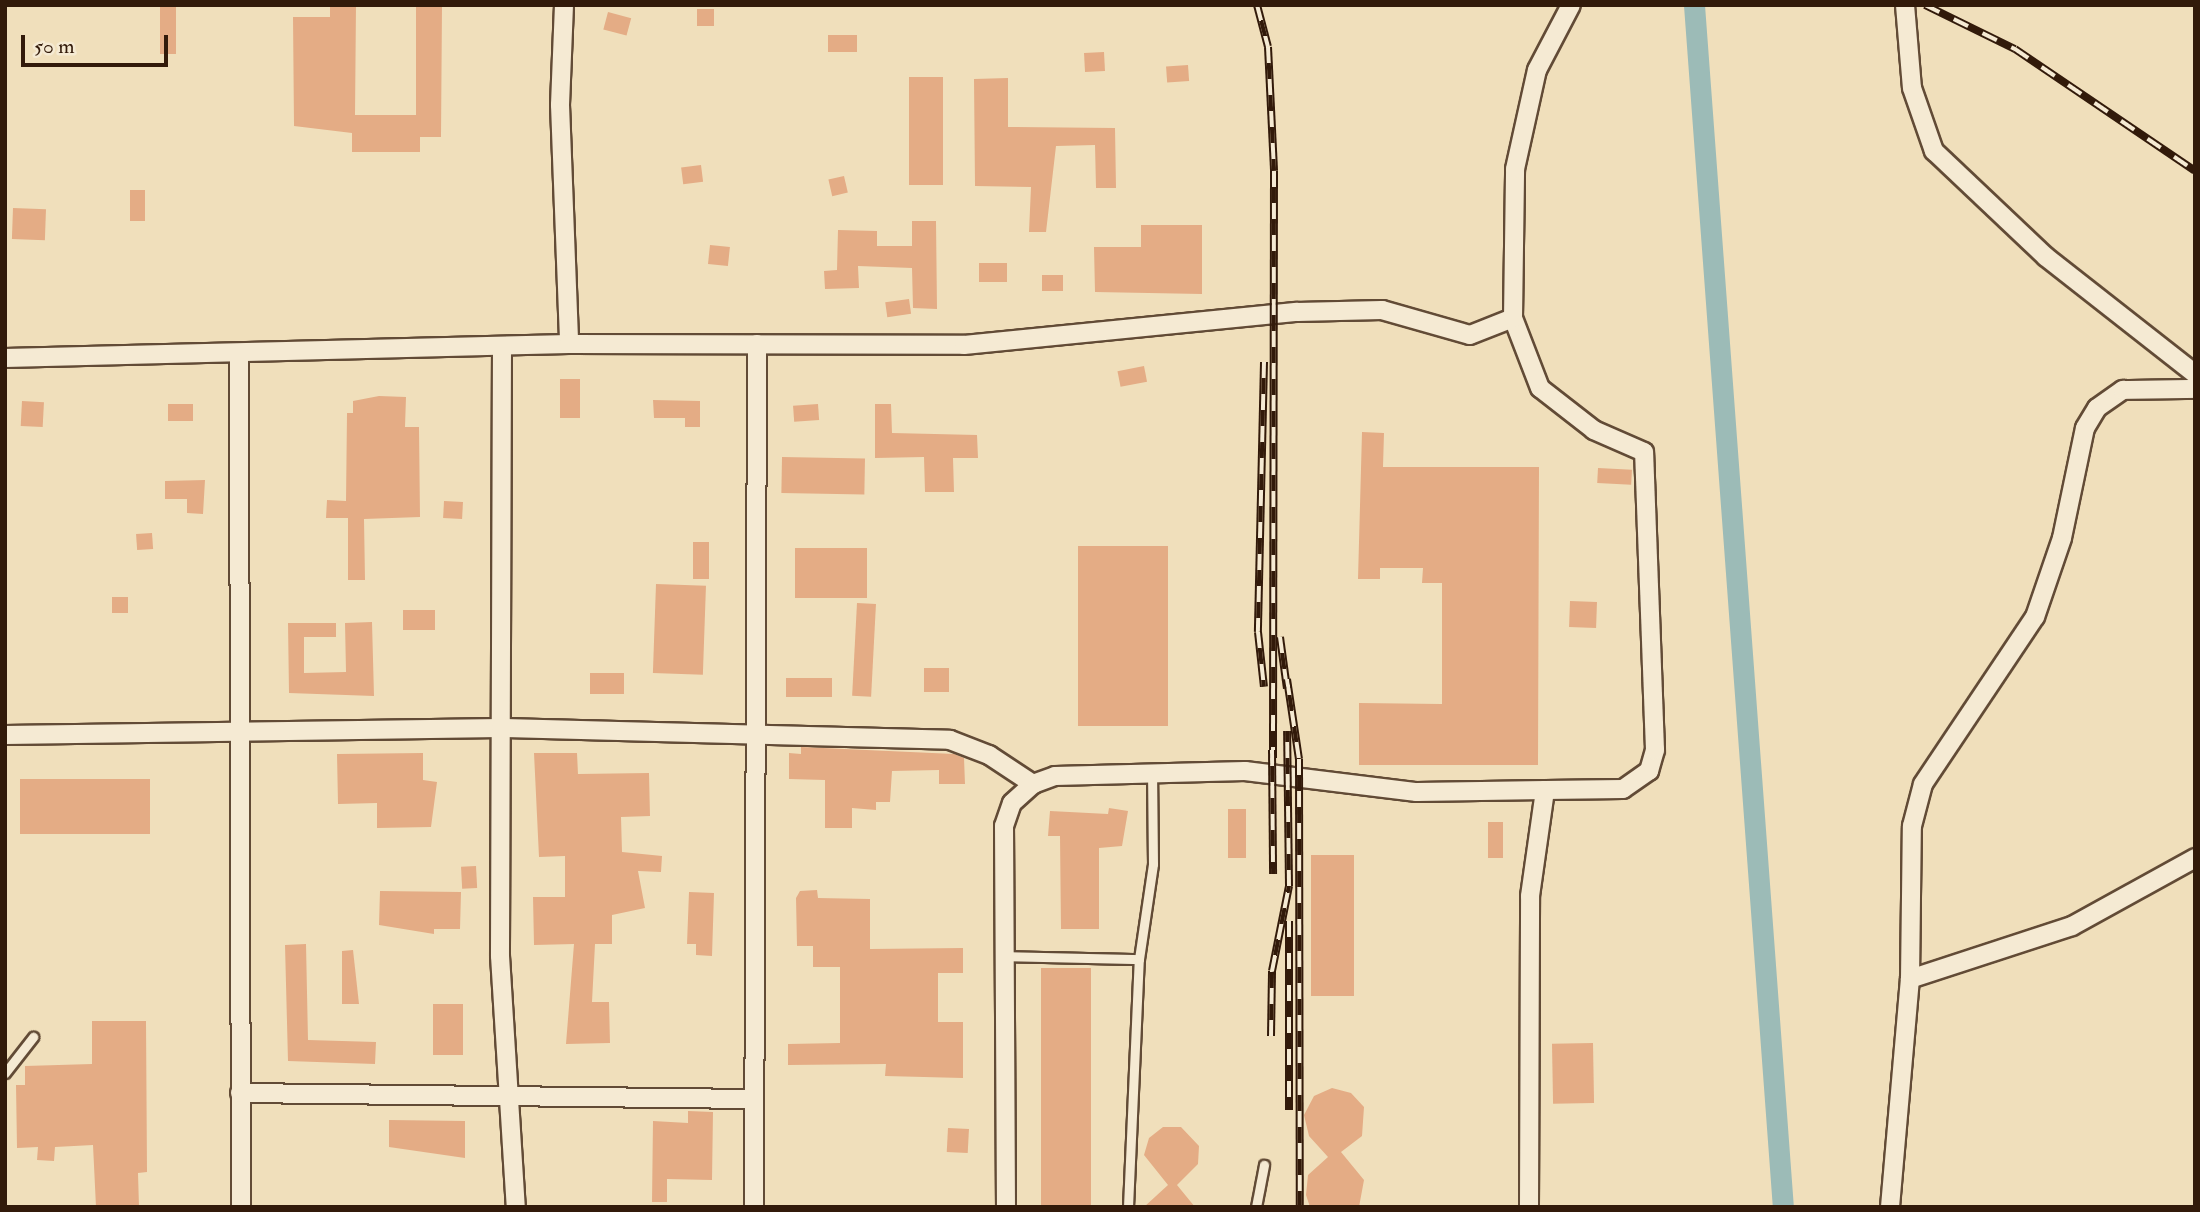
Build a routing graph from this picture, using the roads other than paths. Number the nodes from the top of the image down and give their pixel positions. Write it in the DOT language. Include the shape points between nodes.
graph roads {
  1 [pos="564,5"];
  2 [pos="1571,5"];
  3 [pos="1905,5"];
  4 [pos="1513,317"];
  5 [pos="569,344"];
  6 [pos="757,344"];
  7 [pos="502,347"];
  8 [pos="239,357"];
  9 [pos="5,358"];
  10 [pos="2195,374"];
  11 [pos="2195,389"];
  12 [pos="501,728"];
  13 [pos="754,733"];
  14 [pos="5,735"];
  15 [pos="237,735"];
  16 [pos="1152,774"];
  17 [pos="1032,784"];
  18 [pos="1545,790"];
  19 [pos="2195,858"];
  20 [pos="1003,956"];
  21 [pos="1139,959"];
  22 [pos="1910,979"];
  23 [pos="33,1037"];
  24 [pos="5,1073"];
  25 [pos="240,1093"];
  26 [pos="754,1099"];
  27 [pos="512,1101"];
  28 [pos="1264,1165"];
  29 [pos="241,1207"];
  30 [pos="516,1207"];
  31 [pos="754,1207"];
  32 [pos="1006,1207"];
  33 [pos="1128,1207"];
  34 [pos="1256,1207"];
  35 [pos="1529,1207"];
  36 [pos="1890,1207"];
  1 -- 5 [label="street" via="560,105"];
  2 -- 4 [label="street" via="1536,70 1515,169"];
  3 -- 10 [label="street" via="1912,88 1934,151 2046,257"];
  4 -- 6 [label="street" via="1470,335 1382,310 1297,312 964,345"];
  4 -- 18 [label="street" via="1540,388 1594,430 1644,452 1652,561 1656,750 1649,771 1622,789"];
  5 -- 6 [label="street"];
  5 -- 7 [label="street"];
  6 -- 13 [label="street"];
  7 -- 8 [label="street"];
  7 -- 12 [label="street"];
  8 -- 9 [label="street"];
  8 -- 15 [label="street"];
  11 -- 22 [label="street" via="2123,390 2104,399 2085,428 2062,538 2035,617 1947,743 1917,801"];
  12 -- 13 [label="street"];
  12 -- 15 [label="street"];
  12 -- 27 [label="street" via="500,956"];
  13 -- 17 [label="street" via="950,740 989,755"];
  13 -- 26 [label="street"];
  14 -- 15 [label="street"];
  15 -- 25 [label="street"];
  16 -- 17 [label="street" via="1055,776"];
  16 -- 18 [label="street" via="1245,771 1417,792"];
  16 -- 21 [label="lane" via="1153,864"];
  17 -- 20 [label="street" via="1012,803 1004,826"];
  18 -- 35 [label="street" via="1530,896"];
  19 -- 22 [label="street" via="2071,926"];
  20 -- 21 [label="lane"];
  20 -- 32 [label="street"];
  21 -- 33 [label="lane"];
  22 -- 36 [label="street"];
  23 -- 24 [label="lane"];
  25 -- 27 [label="street"];
  25 -- 29 [label="street"];
  26 -- 27 [label="street"];
  26 -- 31 [label="street"];
  27 -- 30 [label="street"];
  28 -- 34 [label="lane"];
}
